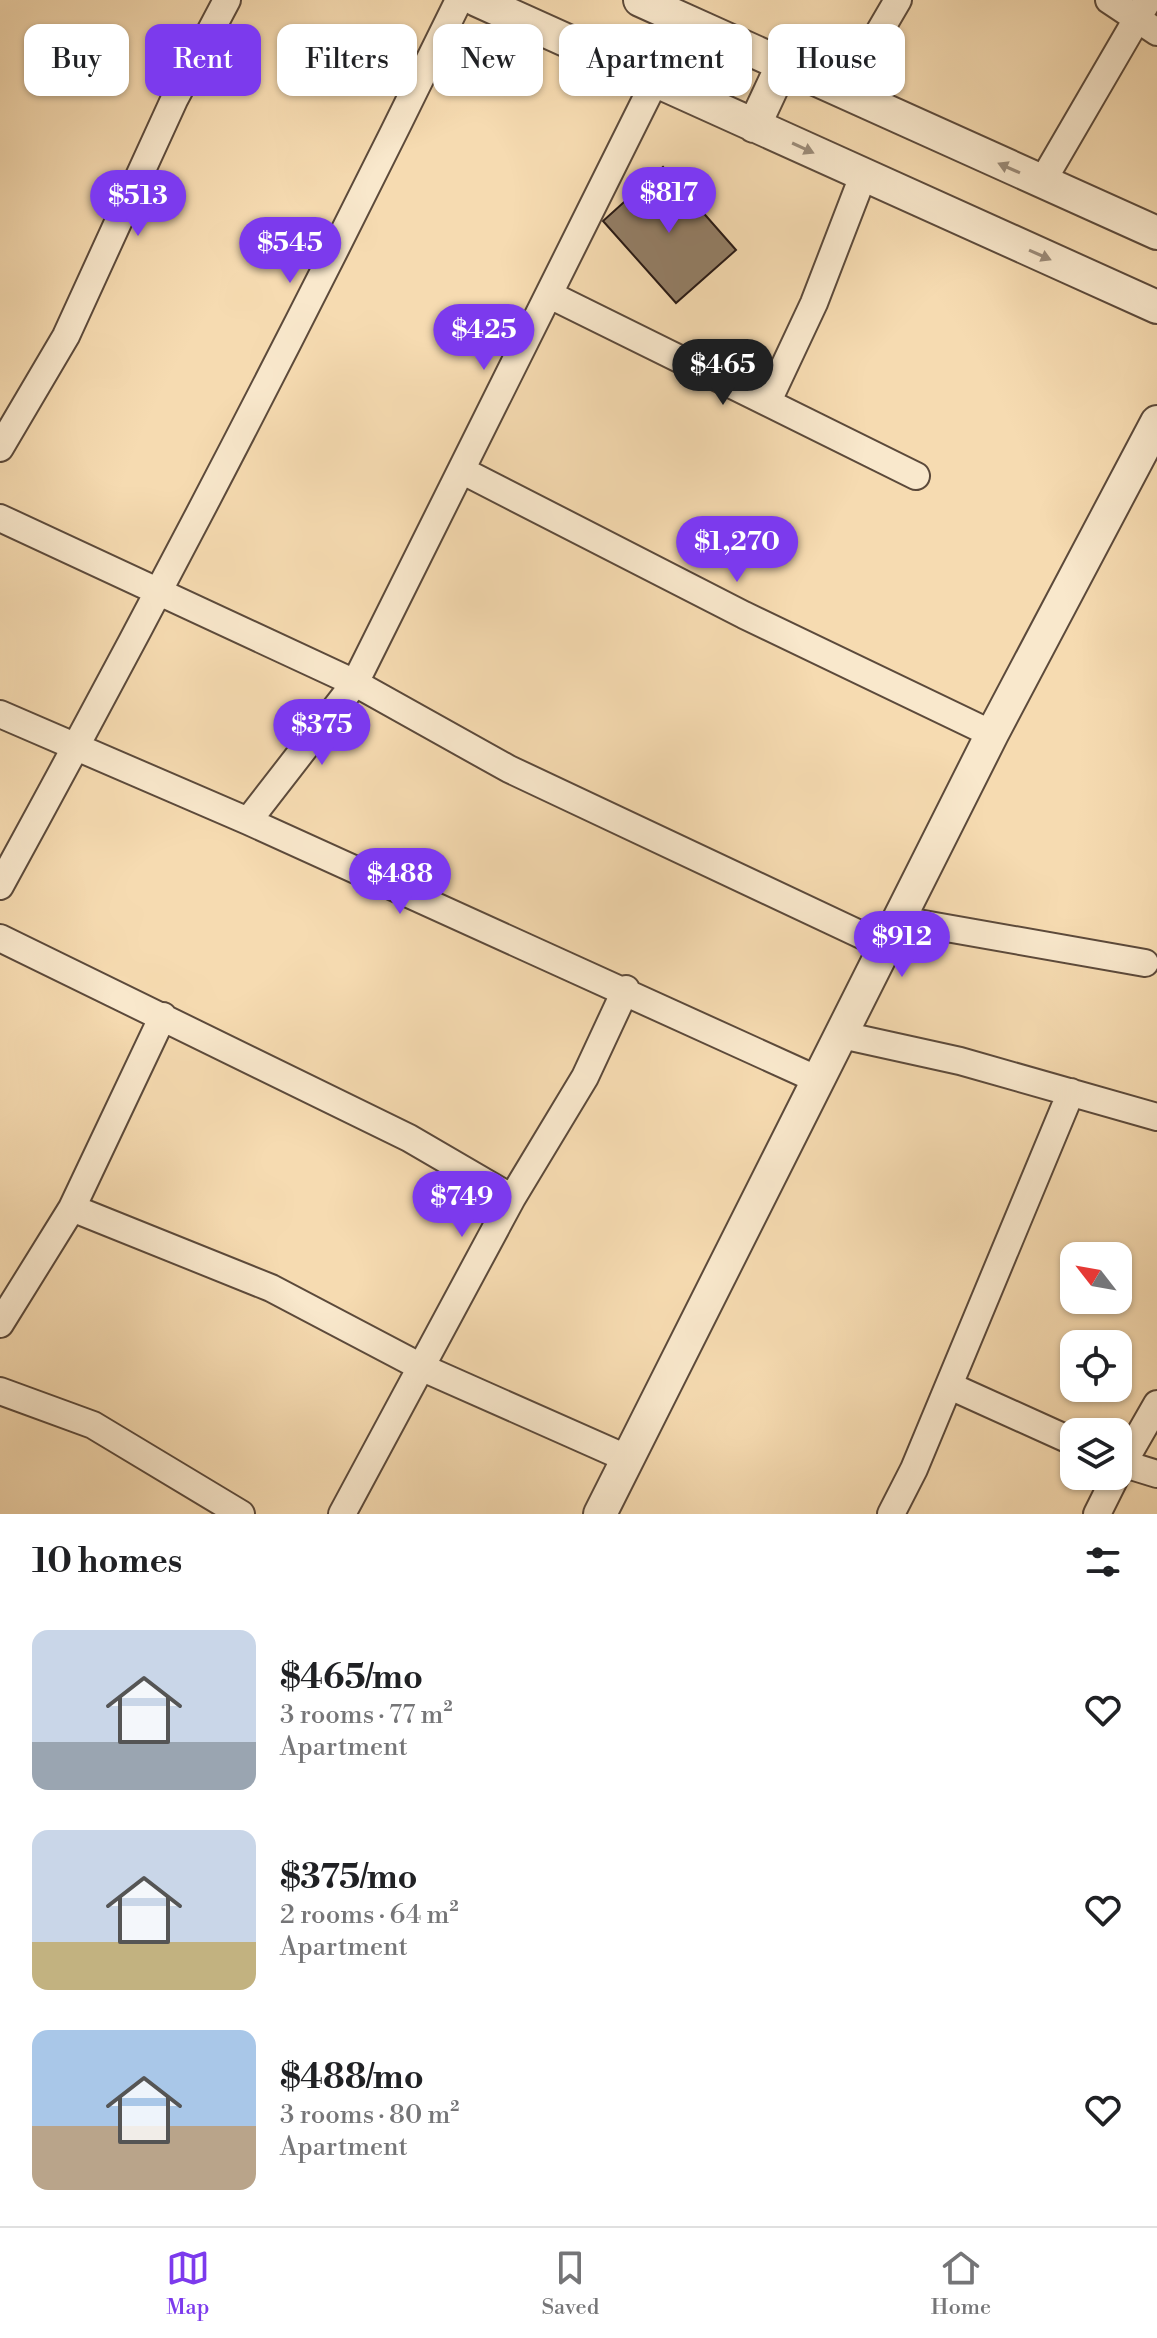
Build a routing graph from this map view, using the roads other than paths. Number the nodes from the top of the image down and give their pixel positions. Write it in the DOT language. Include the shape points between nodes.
graph roads {
  1 [pos="227,0"];
  2 [pos="459,0"];
  3 [pos="477,0"];
  4 [pos="898,0"];
  5 [pos="1109,0"];
  6 [pos="653,3"];
  7 [pos="1147,16"];
  8 [pos="884,24"];
  9 [pos="559,37"];
  10 [pos="768,59"];
  11 [pos="648,96"];
  12 [pos="688,96"];
  13 [pos="768,96"];
  14 [pos="848,96"];
  15 [pos="754,126"];
  16 [pos="863,176"];
  17 [pos="1042,182"];
  18 [pos="1157,233"];
  19 [pos="550,295"];
  20 [pos="1157,307"];
  21 [pos="768,401"];
  22 [pos="1157,422"];
  23 [pos="0,448"];
  24 [pos="463,471"];
  25 [pos="916,476"];
  26 [pos="0,518"];
  27 [pos="160,590"];
  28 [pos="355,683"];
  29 [pos="0,714"];
  30 [pos="992,734"];
  31 [pos="75,746"];
  32 [pos="248,821"];
  33 [pos="0,886"];
  34 [pos="894,934"];
  35 [pos="0,938"];
  36 [pos="1145,963"];
  37 [pos="626,989"];
  38 [pos="163,1016"];
  39 [pos="842,1035"];
  40 [pos="816,1079"];
  41 [pos="1071,1092"];
  42 [pos="1157,1117"];
  43 [pos="512,1198"];
  44 [pos="72,1208"];
  45 [pos="0,1324"];
  46 [pos="423,1368"];
  47 [pos="950,1386"];
  48 [pos="0,1391"];
  49 [pos="1157,1404"];
  50 [pos="1060,1436"];
  51 [pos="1132,1445"];
  52 [pos="626,1458"];
  53 [pos="1132,1470"];
  54 [pos="1157,1474"];
  55 [pos="1108,1490"];
  56 [pos="241,1514"];
  57 [pos="342,1514"];
  58 [pos="600,1514"];
  59 [pos="891,1514"];
  60 [pos="1097,1514"];
  1 -- 23 [label="street" via="174,100 66,336"];
  2 -- 27 [label="street"];
  3 -- 9 [label="street"];
  4 -- 8 [label="street"];
  5 -- 7 [label="street"];
  6 -- 10 [label="street"];
  7 -- 17 [label="street"];
  11 -- 19 [label="street"];
  12 -- 15 [label="street"];
  13 -- 15 [label="street"];
  17 -- 14 [label="street, one-way"];
  15 -- 16 [label="street, one-way"];
  16 -- 20 [label="street, one-way"];
  16 -- 21 [label="street" via="814,303"];
  17 -- 18 [label="street"];
  19 -- 21 [label="street"];
  19 -- 24 [label="street"];
  21 -- 25 [label="street"];
  22 -- 30 [label="street"];
  24 -- 28 [label="street"];
  24 -- 30 [label="street"];
  26 -- 27 [label="street"];
  27 -- 28 [label="street"];
  27 -- 31 [label="street"];
  28 -- 32 [label="street"];
  28 -- 34 [label="street" via="509,769"];
  29 -- 31 [label="street"];
  30 -- 34 [label="street"];
  31 -- 32 [label="street"];
  31 -- 33 [label="street"];
  32 -- 37 [label="street"];
  34 -- 36 [label="street"];
  34 -- 39 [label="street"];
  35 -- 38 [label="street"];
  37 -- 40 [label="street"];
  37 -- 43 [label="street" via="585,1077"];
  38 -- 43 [label="street" via="409,1138"];
  38 -- 44 [label="street"];
  39 -- 40 [label="street"];
  39 -- 41 [label="street"];
  40 -- 52 [label="street"];
  41 -- 42 [label="street"];
  41 -- 47 [label="street"];
  43 -- 46 [label="street"];
  44 -- 45 [label="street"];
  44 -- 46 [label="street" via="271,1288"];
  46 -- 52 [label="street"];
  46 -- 57 [label="street"];
  47 -- 50 [label="street"];
  47 -- 59 [label="street"];
  48 -- 56 [label="street" via="93,1425"];
  49 -- 51 [label="street"];
  52 -- 58 [label="street"];
  53 -- 54 [label="street"];
  55 -- 60 [label="street"];
}
